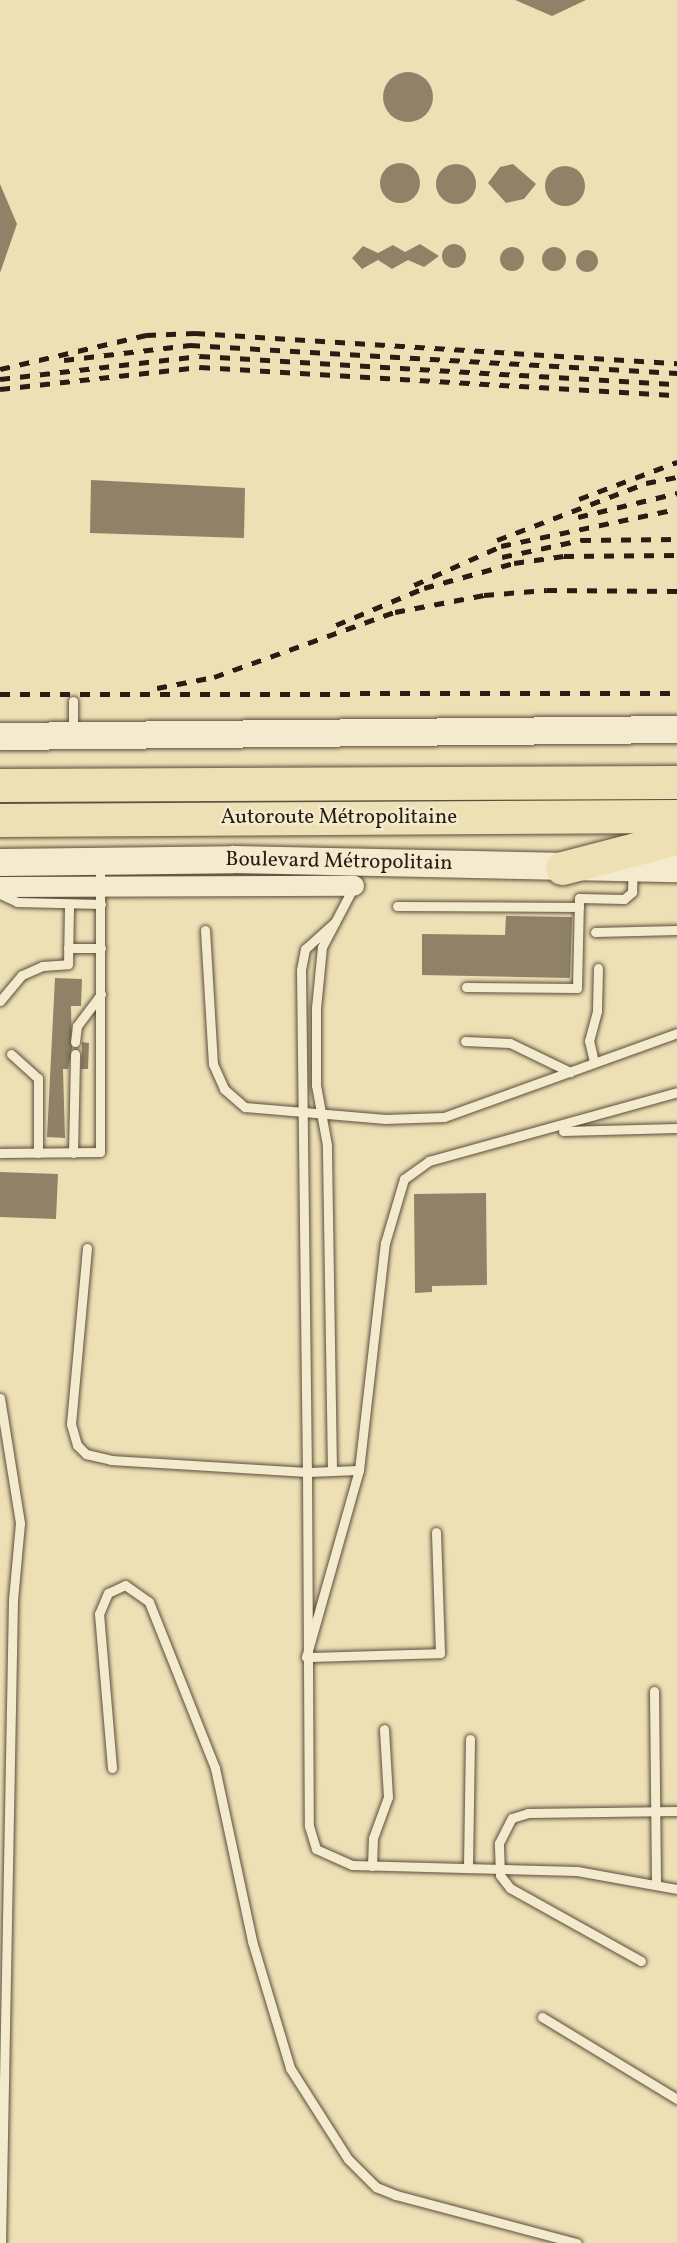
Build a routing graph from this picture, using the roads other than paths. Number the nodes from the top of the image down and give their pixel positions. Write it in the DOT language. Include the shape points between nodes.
graph roads {
  1 [pos="73,701"];
  2 [pos="677,729"];
  3 [pos="72,735"];
  4 [pos="0,736"];
  5 [pos="677,765"];
  6 [pos="677,782"];
  7 [pos="396,783"];
  8 [pos="0,785"];
  9 [pos="677,816"];
  10 [pos="0,820"];
  11 [pos="677,838"];
  12 [pos="0,862"];
  13 [pos="562,868"];
  14 [pos="633,868"];
  15 [pos="677,868"];
  16 [pos="100,872"];
  17 [pos="355,874"];
  18 [pos="0,887"];
  19 [pos="0,894"];
  20 [pos="69,904"];
  21 [pos="101,904"];
  22 [pos="397,906"];
  23 [pos="579,907"];
  24 [pos="335,922"];
  25 [pos="205,930"];
  26 [pos="677,930"];
  27 [pos="594,932"];
  28 [pos="69,948"];
  29 [pos="101,948"];
  30 [pos="598,968"];
  31 [pos="466,987"];
  32 [pos="100,994"];
  33 [pos="0,1001"];
  34 [pos="677,1033"];
  35 [pos="465,1041"];
  36 [pos="75,1042"];
  37 [pos="11,1054"];
  38 [pos="75,1054"];
  39 [pos="594,1062"];
  40 [pos="570,1072"];
  41 [pos="677,1092"];
  42 [pos="302,1108"];
  43 [pos="320,1111"];
  44 [pos="677,1128"];
  45 [pos="545,1132"];
  46 [pos="0,1153"];
  47 [pos="38,1153"];
  48 [pos="73,1153"];
  49 [pos="87,1248"];
  50 [pos="0,1398"];
  51 [pos="359,1470"];
  52 [pos="332,1471"];
  53 [pos="307,1472"];
  54 [pos="436,1532"];
  55 [pos="306,1657"];
  56 [pos="654,1691"];
  57 [pos="384,1729"];
  58 [pos="470,1739"];
  59 [pos="112,1768"];
  60 [pos="677,1811"];
  61 [pos="656,1812"];
  62 [pos="372,1866"];
  63 [pos="468,1866"];
  64 [pos="500,1867"];
  65 [pos="656,1884"];
  66 [pos="677,1889"];
  67 [pos="641,1961"];
  68 [pos="542,2017"];
  69 [pos="677,2099"];
  70 [pos="1,2243"];
  71 [pos="577,2243"];
  1 -- 3 [label="lane"];
  2 -- 3 [label="main road"];
  3 -- 4 [label="main road"];
  5 -- 7 [label="highway"];
  6 -- 7 [label="highway, Autoroute Métropolitaine"];
  7 -- 8 [label="highway, Autoroute Métropolitaine"];
  9 -- 10 [label="highway, Autoroute Métropolitaine"];
  11 -- 13 [label="highway"];
  12 -- 16 [label="main road, Boulevard Métropolitain"];
  13 -- 14 [label="main road, Boulevard Métropolitain"];
  13 -- 17 [label="main road, Boulevard Métropolitain"];
  14 -- 15 [label="main road, Boulevard Métropolitain"];
  14 -- 23 [label="lane" via="629,896 579,898"];
  16 -- 17 [label="main road, Boulevard Métropolitain"];
  16 -- 18 [label="street"];
  16 -- 21 [label="lane"];
  17 -- 24 [label="lane"];
  19 -- 20 [label="lane" via="17,902"];
  20 -- 21 [label="lane"];
  20 -- 28 [label="lane"];
  21 -- 29 [label="lane"];
  22 -- 23 [label="lane"];
  23 -- 31 [label="lane" via="577,988"];
  24 -- 42 [label="lane" via="309,942 302,956"];
  24 -- 43 [label="lane" via="322,947 316,1008"];
  25 -- 42 [label="lane" via="218,1079 244,1107"];
  26 -- 27 [label="lane"];
  28 -- 29 [label="lane"];
  28 -- 33 [label="lane" via="68,964 33,969"];
  29 -- 32 [label="lane"];
  30 -- 39 [label="lane" via="597,1011 589,1041"];
  32 -- 36 [label="lane" via="77,1026"];
  32 -- 48 [label="lane" via="100,1152"];
  34 -- 39 [label="lane"];
  35 -- 40 [label="lane" via="510,1043"];
  37 -- 47 [label="lane" via="38,1078"];
  38 -- 48 [label="lane"];
  39 -- 40 [label="lane"];
  40 -- 43 [label="lane" via="444,1117 385,1119"];
  41 -- 45 [label="lane"];
  42 -- 43 [label="lane"];
  42 -- 53 [label="lane"];
  43 -- 52 [label="lane" via="327,1145"];
  44 -- 45 [label="lane"];
  45 -- 51 [label="lane" via="429,1161 404,1179 386,1243"];
  46 -- 47 [label="lane"];
  47 -- 48 [label="lane"];
  49 -- 53 [label="lane" via="72,1412 77,1445 86,1454 111,1461"];
  50 -- 70 [label="lane" via="20,1523 13,1600"];
  51 -- 52 [label="lane"];
  51 -- 55 [label="lane"];
  52 -- 53 [label="lane"];
  53 -- 55 [label="lane"];
  54 -- 55 [label="lane" via="440,1653"];
  55 -- 62 [label="lane" via="311,1838 328,1859"];
  56 -- 61 [label="lane"];
  57 -- 62 [label="lane" via="388,1797 373,1838"];
  58 -- 63 [label="lane"];
  59 -- 71 [label="lane" via="99,1614 108,1593 125,1585 149,1602 215,1768 252,1941 290,2068 348,2159 376,2187 396,2195"];
  60 -- 61 [label="lane"];
  61 -- 64 [label="lane" via="512,1818 499,1843"];
  61 -- 65 [label="lane"];
  62 -- 63 [label="lane"];
  63 -- 64 [label="lane"];
  64 -- 65 [label="lane"];
  64 -- 67 [label="lane" via="510,1888"];
  65 -- 66 [label="lane"];
  68 -- 69 [label="lane"];
}
